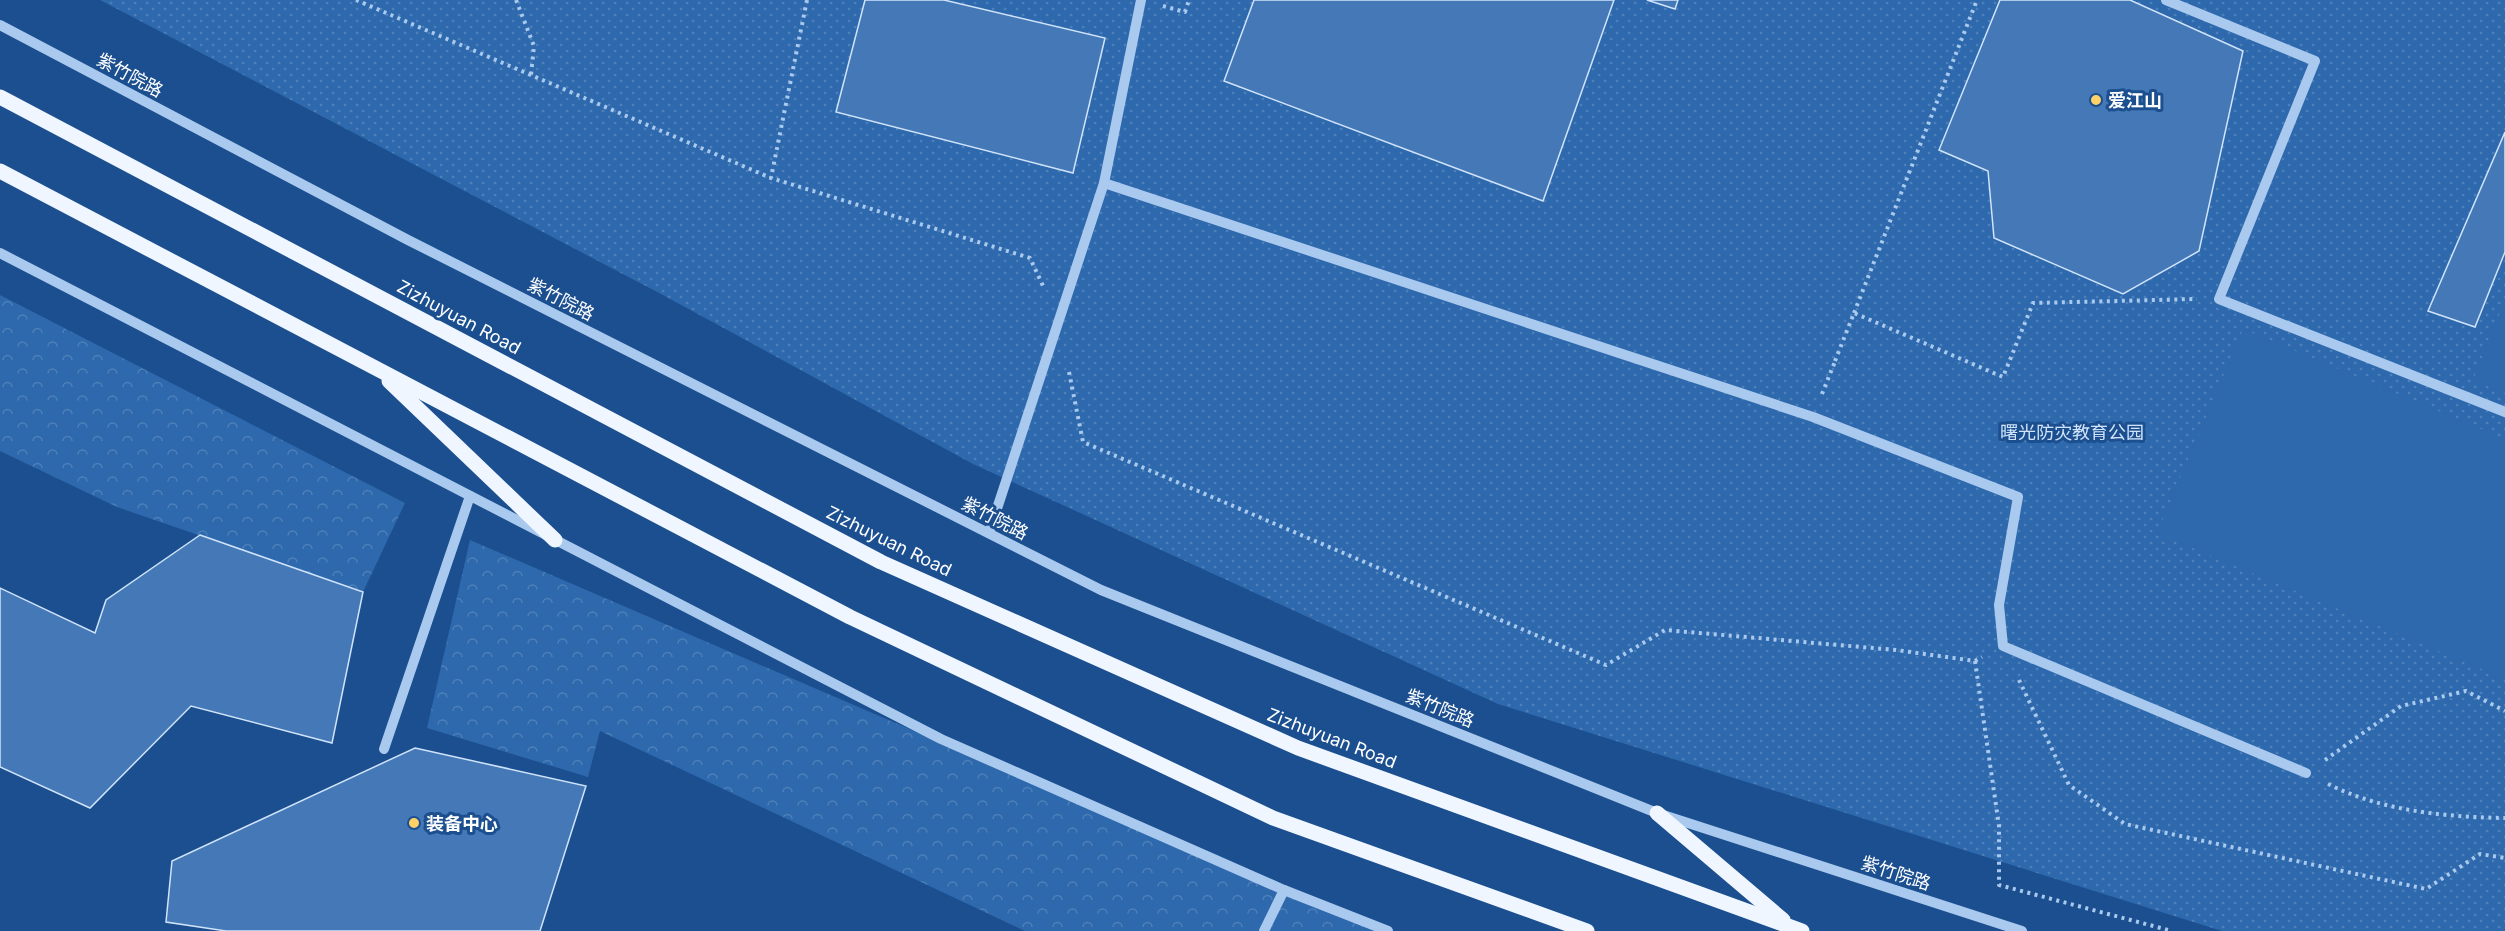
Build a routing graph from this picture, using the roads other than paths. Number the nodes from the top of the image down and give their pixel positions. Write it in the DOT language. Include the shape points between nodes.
graph roads {
  1 [pos="1141,0"];
  2 [pos="2166,0"];
  3 [pos="0,25"];
  4 [pos="0,97"];
  5 [pos="0,171"];
  6 [pos="1104,183"];
  7 [pos="0,253"];
  8 [pos="376,368"];
  9 [pos="2505,412"];
  10 [pos="470,496"];
  11 [pos="989,533"];
  12 [pos="555,540"];
  13 [pos="384,749"];
  14 [pos="2306,773"];
  15 [pos="1657,813"];
  16 [pos="1284,891"];
  17 [pos="1797,929"];
  18 [pos="1264,931"];
  19 [pos="1388,931"];
  20 [pos="1587,931"];
  21 [pos="2022,931"];
  1 -- 6 [label="street"];
  2 -- 9 [label="street" via="2315,61 2219,299"];
  3 -- 11 [label="street, 紫竹院路" via="419,246"];
  4 -- 17 [label="main road, Zizhuyuan Road" via="881,562 1298,748"];
  5 -- 8 [label="main road"];
  6 -- 11 [label="street"];
  6 -- 14 [label="street" via="1813,417 2018,497 2000,605 2003,646"];
  7 -- 10 [label="street"];
  8 -- 12 [label="main road"];
  8 -- 20 [label="main road" via="850,617 1273,818"];
  10 -- 12 [label="street"];
  10 -- 13 [label="street"];
  11 -- 15 [label="street, 紫竹院路" via="1101,590"];
  12 -- 16 [label="street" via="941,738"];
  15 -- 17 [label="main road"];
  15 -- 21 [label="street, 紫竹院路"];
  16 -- 18 [label="street"];
  16 -- 19 [label="street"];
}
